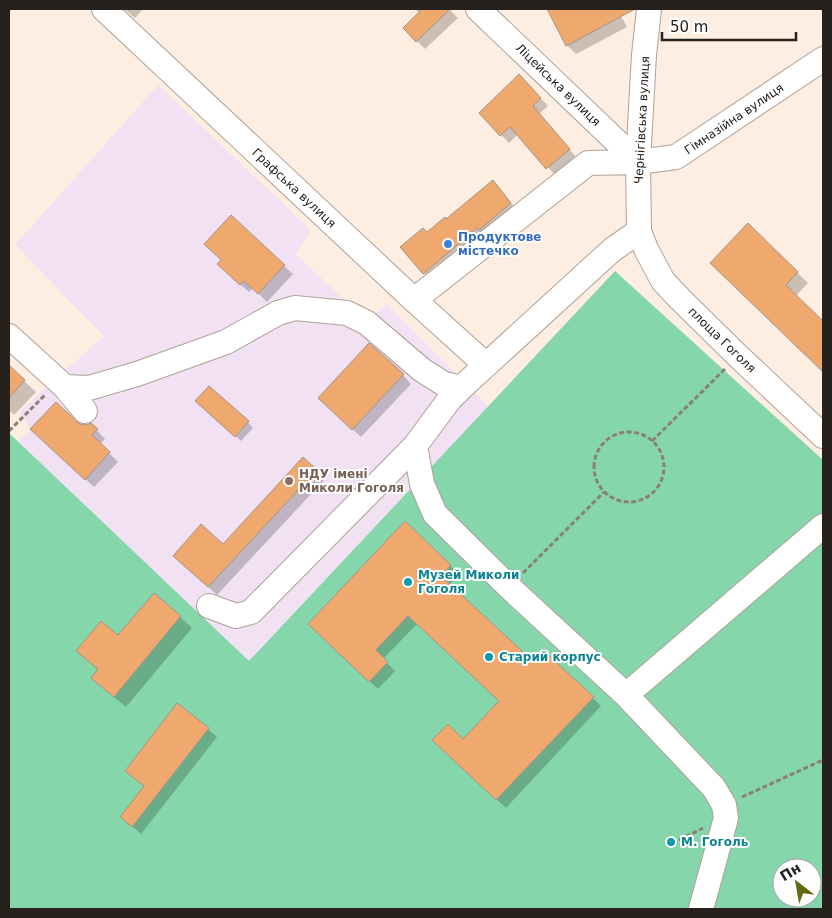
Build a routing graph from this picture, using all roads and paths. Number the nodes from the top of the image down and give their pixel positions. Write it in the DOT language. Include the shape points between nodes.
graph roads {
  1 [pos="104,9"];
  2 [pos="478,9"];
  3 [pos="649,9"];
  4 [pos="823,59"];
  5 [pos="638,162"];
  6 [pos="639,231"];
  7 [pos="414,300"];
  8 [pos="9,336"];
  9 [pos="738,356"];
  10 [pos="486,365"];
  11 [pos="62,384"];
  12 [pos="461,388"];
  13 [pos="85,411"];
  14 [pos="9,431"];
  15 [pos="823,436"];
  16 [pos="652,441"];
  17 [pos="415,446"];
  18 [pos="604,492"];
  19 [pos="823,526"];
  20 [pos="509,587"];
  21 [pos="209,606"];
  22 [pos="626,695"];
  23 [pos="823,760"];
  24 [pos="724,805"];
  25 [pos="701,909"];
  1 -- 7 [label="street, Графська вулиця"];
  2 -- 5 [label="street, Ліцейська вулиця"];
  3 -- 5 [label="street, Чернігівська вулиця"];
  4 -- 5 [label="street, Гімназійна вулиця" via="676,157"];
  5 -- 6 [label="street, Чернігівська вулиця"];
  5 -- 7 [label="street, Гімназійна вулиця" via="588,163"];
  6 -- 9 [label="street, площа Гоголя" via="663,281"];
  6 -- 10 [label="street" via="612,250"];
  7 -- 10 [label="street, Графська вулиця"];
  8 -- 11 [label="street"];
  9 -- 15 [label="street, площа Гоголя"];
  9 -- 16 [label="path"];
  10 -- 12 [label="street"];
  11 -- 12 [label="street" via="89,388 137,374 226,342 278,313 295,308 354,316 367,323 422,370 444,384"];
  11 -- 13 [label="street"];
  11 -- 14 [label="path"];
  12 -- 17 [label="street"];
  16 -- 18 [label="path" via="633,432 622,433 604,443 595,462 595,473"];
  16 -- 18 [label="path" via="664,462 659,486 639,501 614,499"];
  17 -- 20 [label="street" via="422,484 435,514"];
  17 -- 21 [label="street" via="251,612 236,616"];
  18 -- 20 [label="path"];
  19 -- 22 [label="street"];
  20 -- 22 [label="street"];
  22 -- 24 [label="street" via="714,788"];
  23 -- 24 [label="path"];
  24 -- 25 [label="street" via="726,818"];
}
